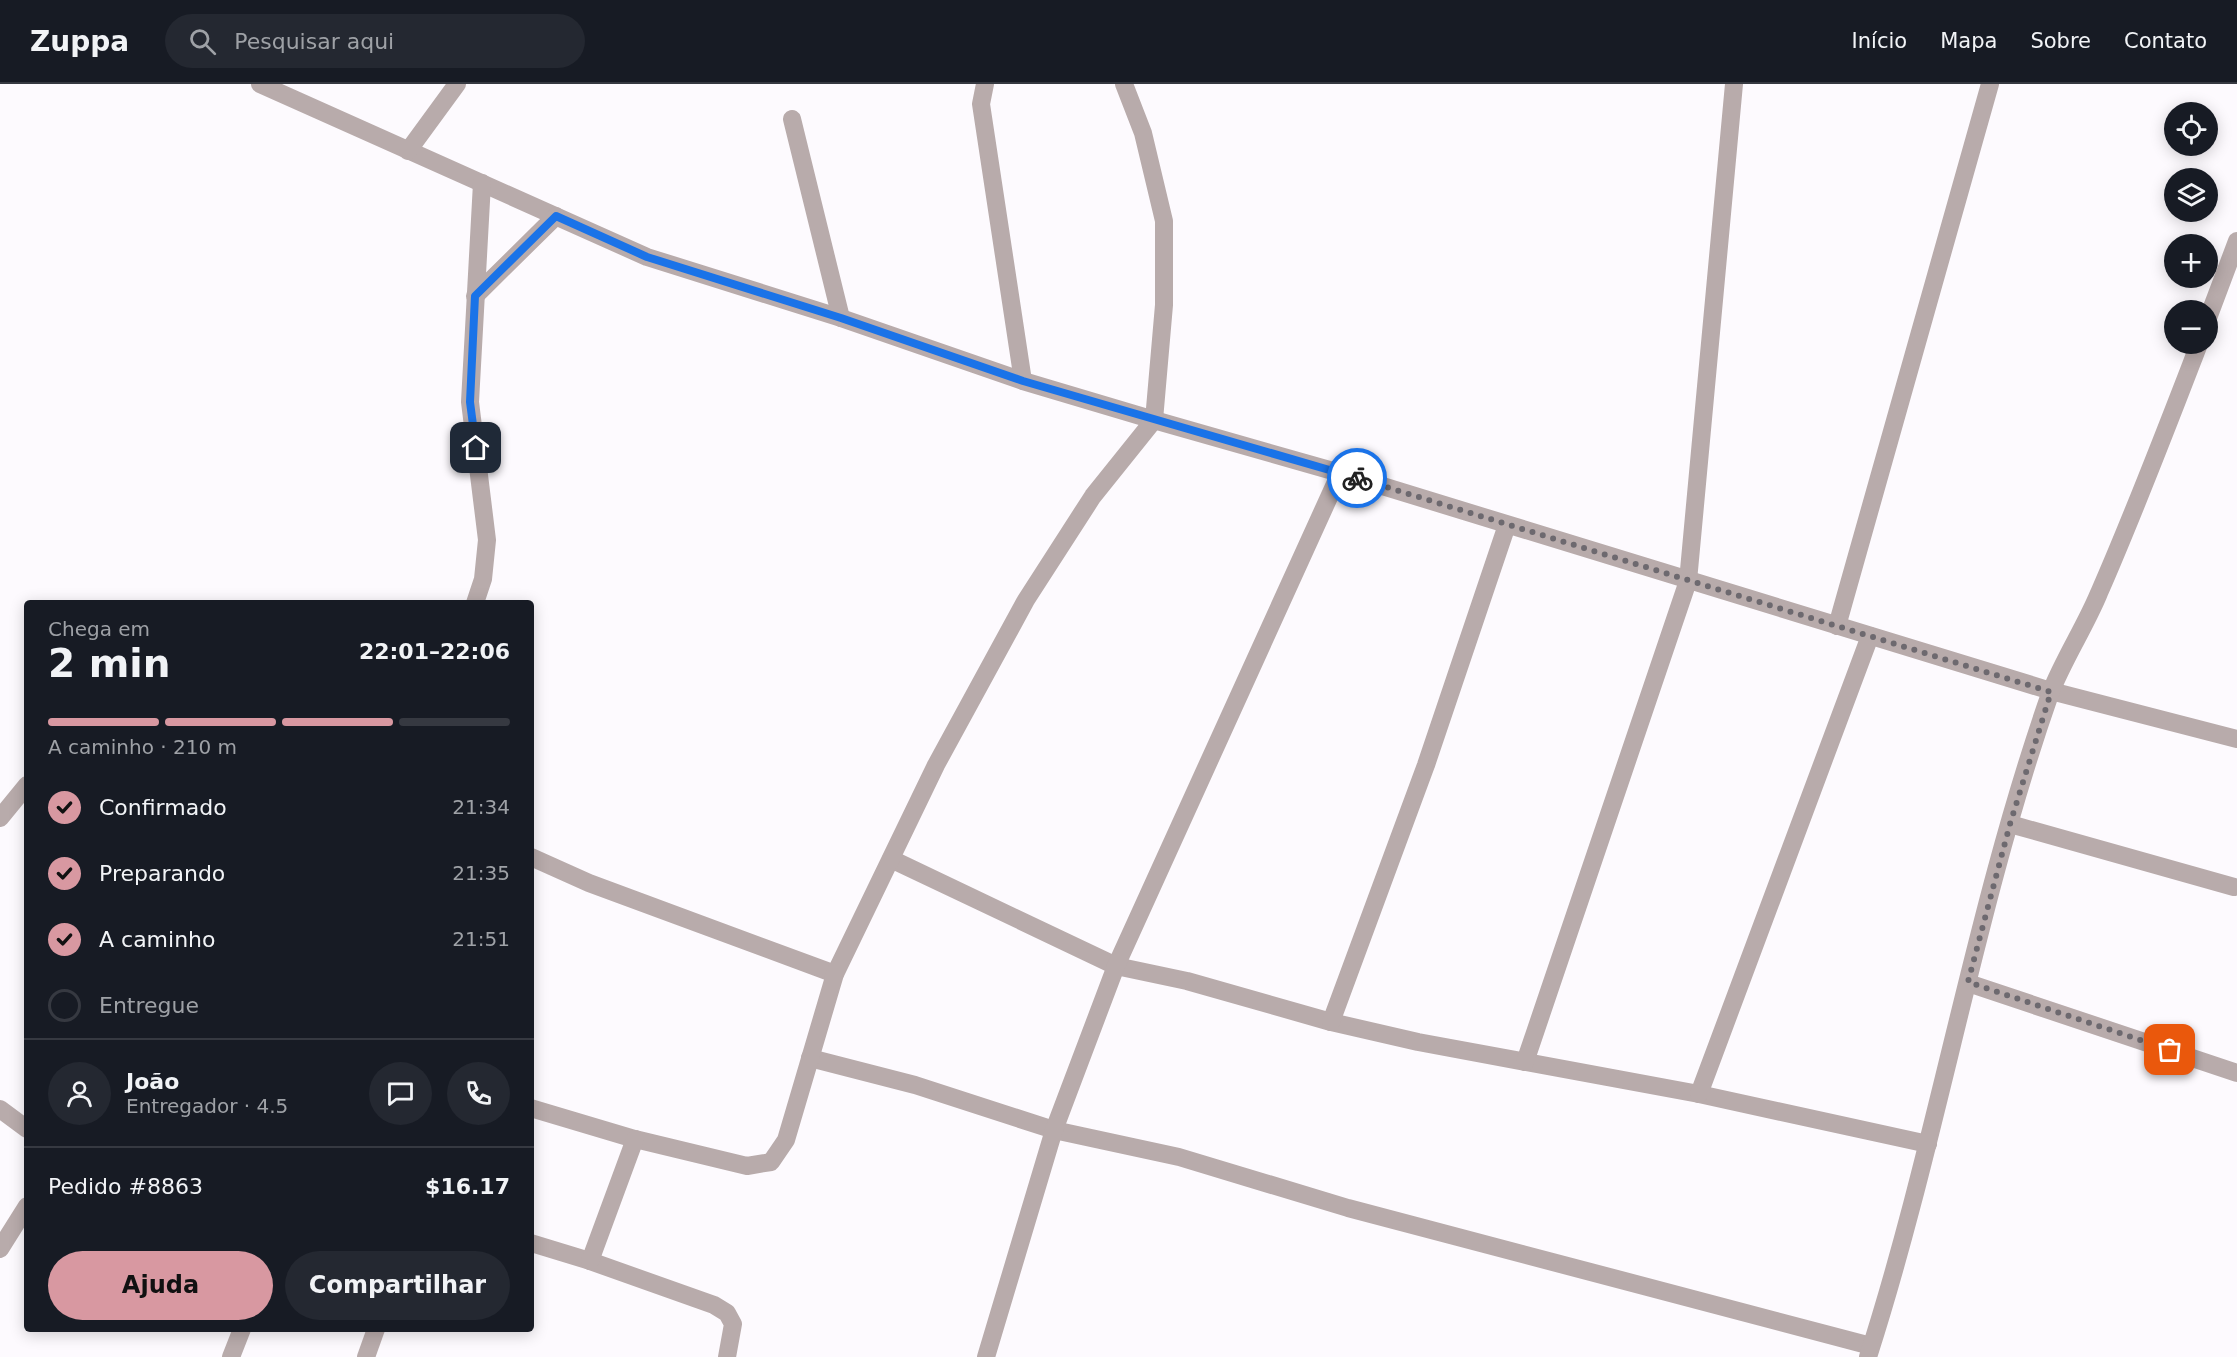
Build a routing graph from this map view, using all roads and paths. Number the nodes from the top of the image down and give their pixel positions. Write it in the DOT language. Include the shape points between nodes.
graph roads {
  1 [pos="260,84"];
  2 [pos="457,84"];
  3 [pos="985,84"];
  4 [pos="1125,84"];
  5 [pos="1734,84"];
  6 [pos="1990,84"];
  7 [pos="792,119"];
  8 [pos="408,151"];
  9 [pos="482,183"];
  10 [pos="556,216"];
  11 [pos="2237,241"];
  12 [pos="475,296"];
  13 [pos="2215,300"];
  14 [pos="841,318"];
  15 [pos="2195,354"];
  16 [pos="1023,381"];
  17 [pos="1154,420"];
  18 [pos="1340,473"];
  19 [pos="1507,525"];
  20 [pos="1688,582"];
  21 [pos="476,600"];
  22 [pos="1837,626"];
  23 [pos="1870,636"];
  24 [pos="2051,692"];
  25 [pos="2237,740"];
  26 [pos="24,789"];
  27 [pos="0,818"];
  28 [pos="2010,824"];
  29 [pos="534,858"];
  30 [pos="891,859"];
  31 [pos="2234,887"];
  32 [pos="1116,966"];
  33 [pos="836,974"];
  34 [pos="1968,982"];
  35 [pos="1331,1022"];
  36 [pos="810,1058"];
  37 [pos="1525,1062"];
  38 [pos="2237,1073"];
  39 [pos="1699,1094"];
  40 [pos="0,1109"];
  41 [pos="534,1109"];
  42 [pos="24,1127"];
  43 [pos="1054,1130"];
  44 [pos="635,1139"];
  45 [pos="1928,1144"];
  46 [pos="24,1211"];
  47 [pos="534,1244"];
  48 [pos="0,1249"];
  49 [pos="590,1261"];
  50 [pos="241,1332"];
  51 [pos="375,1332"];
  52 [pos="1869,1352"];
  53 [pos="231,1357"];
  54 [pos="366,1357"];
  55 [pos="727,1357"];
  56 [pos="986,1357"];
  1 -- 8 [label="street"];
  2 -- 8 [label="street"];
  3 -- 16 [label="street" via="981,104"];
  4 -- 17 [label="street" via="1143,133 1164,221 1164,305"];
  5 -- 20 [label="street"];
  6 -- 22 [label="street"];
  7 -- 14 [label="street"];
  8 -- 9 [label="street"];
  9 -- 10 [label="street"];
  9 -- 12 [label="street"];
  10 -- 12 [label="street"];
  10 -- 14 [label="street" via="647,257"];
  11 -- 13 [label="street"];
  12 -- 21 [label="street" via="470,402 487,540 483,579"];
  14 -- 16 [label="street"];
  15 -- 24 [label="street" via="2136,510"];
  16 -- 17 [label="street"];
  17 -- 18 [label="street"];
  17 -- 30 [label="street" via="1093,496 1026,600 936,765"];
  18 -- 19 [label="street"];
  18 -- 32 [label="street"];
  19 -- 20 [label="street"];
  19 -- 35 [label="street" via="1426,765"];
  20 -- 22 [label="street"];
  20 -- 37 [label="street"];
  22 -- 23 [label="street"];
  23 -- 24 [label="street"];
  23 -- 39 [label="street"];
  24 -- 25 [label="street"];
  24 -- 28 [label="street"];
  26 -- 27 [label="street"];
  28 -- 31 [label="street"];
  28 -- 34 [label="street"];
  29 -- 33 [label="street" via="589,883"];
  30 -- 32 [label="street"];
  30 -- 33 [label="street"];
  32 -- 35 [label="street" via="1187,981"];
  32 -- 43 [label="street"];
  33 -- 36 [label="street"];
  34 -- 38 [label="street"];
  34 -- 45 [label="street"];
  35 -- 37 [label="street"];
  36 -- 43 [label="street" via="915,1085"];
  36 -- 44 [label="street" via="786,1140 771,1162 747,1166"];
  37 -- 39 [label="street"];
  39 -- 45 [label="street"];
  40 -- 42 [label="street"];
  41 -- 44 [label="street"];
  43 -- 52 [label="street" via="1179,1157 1348,1208"];
  43 -- 56 [label="street"];
  44 -- 49 [label="street"];
  45 -- 52 [label="street"];
  46 -- 48 [label="street"];
  47 -- 49 [label="street"];
  49 -- 55 [label="street" via="727,1312 733,1324"];
  50 -- 53 [label="street"];
  51 -- 54 [label="street"];
}
